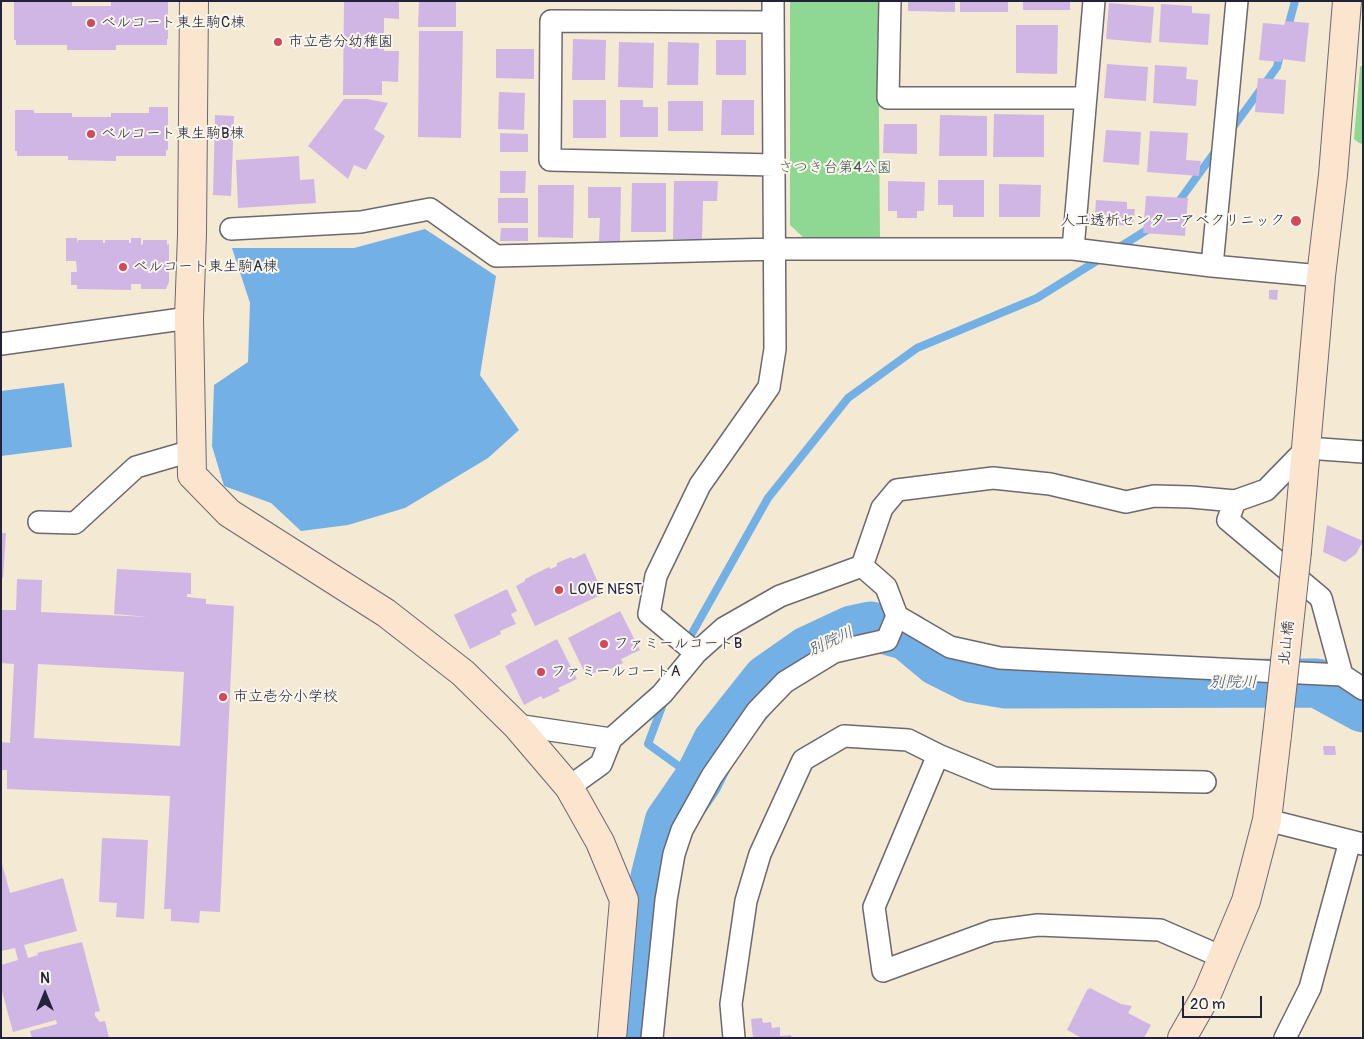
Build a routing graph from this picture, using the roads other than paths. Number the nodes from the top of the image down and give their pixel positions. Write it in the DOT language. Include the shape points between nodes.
graph roads {
  1 [pos="194,1"];
  2 [pos="890,1"];
  3 [pos="1094,1"];
  4 [pos="1237,1"];
  5 [pos="1347,1"];
  6 [pos="773,12"];
  7 [pos="1086,98"];
  8 [pos="774,165"];
  9 [pos="231,230"];
  10 [pos="775,249"];
  11 [pos="1073,250"];
  12 [pos="1212,266"];
  13 [pos="1321,276"];
  14 [pos="189,318"];
  15 [pos="1,344"];
  16 [pos="1307,448"];
  17 [pos="191,451"];
  18 [pos="1363,452"];
  19 [pos="1235,501"];
  20 [pos="39,522"];
  21 [pos="862,566"];
  22 [pos="897,616"];
  23 [pos="696,653"];
  24 [pos="1342,675"];
  25 [pos="1363,689"];
  26 [pos="516,725"];
  27 [pos="611,740"];
  28 [pos="938,756"];
  29 [pos="1205,782"];
  30 [pos="569,787"];
  31 [pos="1268,820"];
  32 [pos="1356,843"];
  33 [pos="1222,957"];
  34 [pos="612,1038"];
  35 [pos="652,1038"];
  36 [pos="734,1038"];
  37 [pos="1182,1038"];
  38 [pos="1285,1038"];
  1 -- 14 [label="street"];
  2 -- 7 [label="street" via="888,98"];
  3 -- 7 [label="street"];
  4 -- 12 [label="street"];
  5 -- 13 [label="street, 北山橋"];
  6 -- 8 [label="street"];
  6 -- 8 [label="street" via="551,21 550,160"];
  7 -- 11 [label="street"];
  8 -- 10 [label="street"];
  9 -- 10 [label="street" via="361,222 430,209 496,256"];
  10 -- 11 [label="street"];
  10 -- 23 [label="street" via="776,349 768,387 700,485 656,576 649,614"];
  11 -- 12 [label="street"];
  12 -- 13 [label="street"];
  13 -- 16 [label="street, 北山橋"];
  14 -- 15 [label="street"];
  14 -- 17 [label="street"];
  16 -- 18 [label="street"];
  16 -- 19 [label="street" via="1266,490"];
  16 -- 31 [label="street, 北山橋, bridge"];
  17 -- 20 [label="street" via="136,467 75,523"];
  17 -- 26 [label="street" via="192,475 229,513 386,613 463,673"];
  19 -- 21 [label="street" via="1154,496 1126,502 1050,484 993,478 897,490 882,508"];
  19 -- 24 [label="street" via="1228,520 1322,598"];
  21 -- 22 [label="street" via="886,587"];
  21 -- 23 [label="street" via="780,596 724,628"];
  22 -- 24 [label="street" via="950,647 1000,658"];
  22 -- 35 [label="street" via="887,640 834,652 785,682 757,711 712,776 682,830 674,854"];
  23 -- 27 [label="street" via="662,694"];
  24 -- 25 [label="street"];
  26 -- 27 [label="street"];
  26 -- 30 [label="street"];
  27 -- 30 [label="street" via="601,764"];
  28 -- 29 [label="street" via="994,778"];
  28 -- 33 [label="street" via="874,907 883,971 992,931 1038,925 1160,930"];
  28 -- 36 [label="street" via="908,740 844,736 803,760 760,854 746,902 731,1004"];
  30 -- 34 [label="street" via="600,842 624,900"];
  31 -- 32 [label="street"];
  31 -- 33 [label="street, 北山橋" via="1246,901"];
  32 -- 38 [label="street" via="1310,988"];
  33 -- 37 [label="street, 北山橋" via="1207,994"];
}
